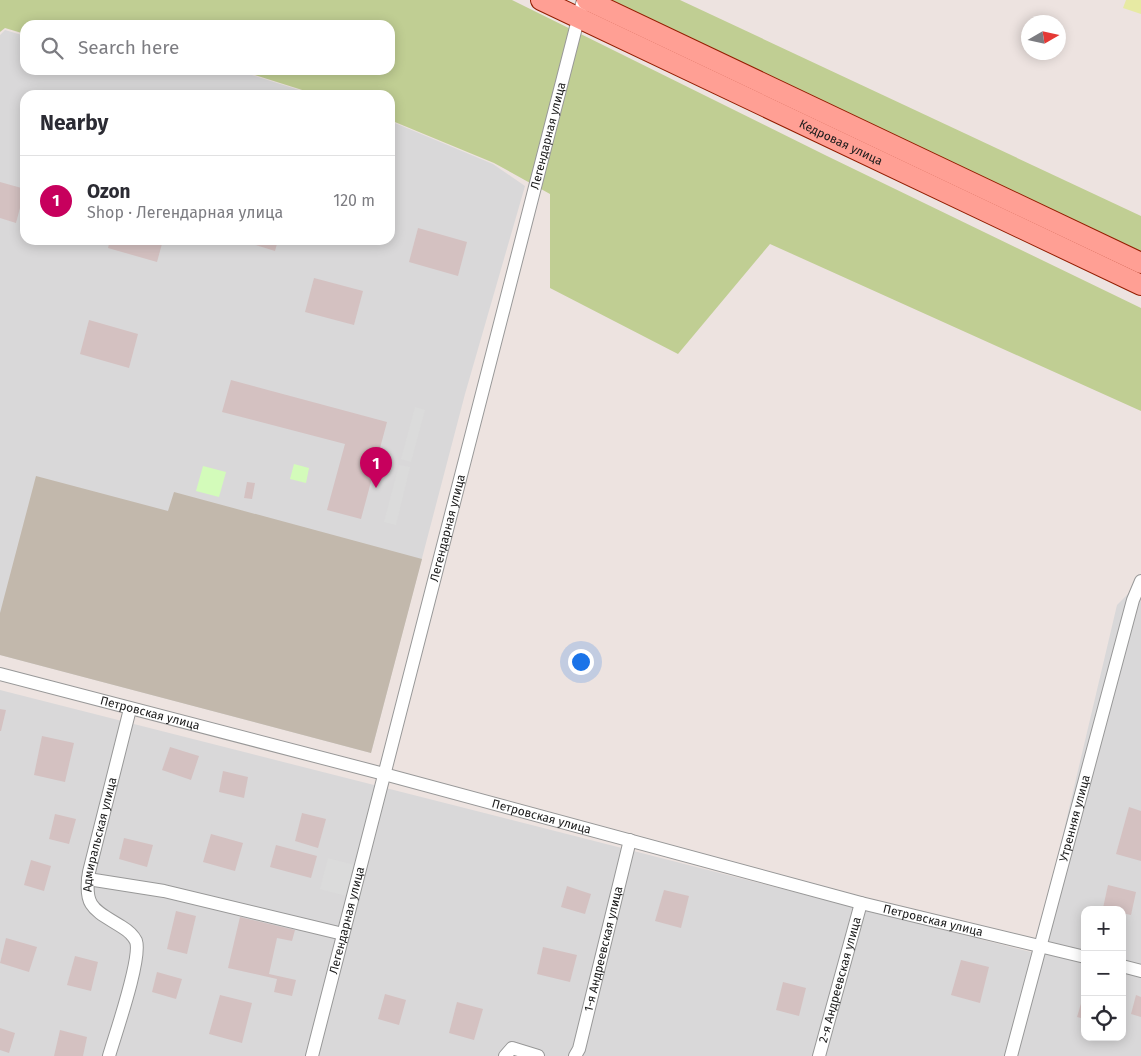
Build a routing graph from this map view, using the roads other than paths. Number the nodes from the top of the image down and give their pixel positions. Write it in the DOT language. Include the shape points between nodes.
graph roads {
  1 [pos="542,0"];
  2 [pos="582,6"];
  3 [pos="1141,263"];
  4 [pos="1141,285"];
  5 [pos="1141,580"];
  6 [pos="0,674"];
  7 [pos="130,710"];
  8 [pos="384,774"];
  9 [pos="630,840"];
  10 [pos="88,880"];
  11 [pos="861,903"];
  12 [pos="343,934"];
  13 [pos="1039,945"];
  14 [pos="1081,955"];
  15 [pos="1126,967"];
  16 [pos="1141,971"];
  17 [pos="109,1056"];
  18 [pos="312,1056"];
  19 [pos="505,1056"];
  20 [pos="538,1056"];
  21 [pos="575,1056"];
  22 [pos="819,1056"];
  23 [pos="1011,1056"];
  1 -- 2 [label="main road, Кедровая улица"];
  2 -- 3 [label="main road, Кедровая улица"];
  2 -- 4 [label="main road, Кедровая улица"];
  2 -- 8 [label="street, Легендарная улица"];
  5 -- 13 [label="street, Утренняя улица"];
  6 -- 7 [label="street, Петровская улица"];
  7 -- 8 [label="street, Петровская улица"];
  7 -- 10 [label="street, Адмиральская улица"];
  8 -- 9 [label="street, Петровская улица"];
  8 -- 12 [label="street, Легендарная улица"];
  9 -- 11 [label="street, Петровская улица"];
  9 -- 21 [label="street, 1-я Андреевская улица"];
  10 -- 12 [label="street" via="164,891"];
  10 -- 17 [label="street, Адмиральская улица" via="86,895 94,910 129,931 136,941 136,960"];
  11 -- 13 [label="street, Петровская улица"];
  11 -- 22 [label="street, 2-я Андреевская улица"];
  12 -- 18 [label="street, Легендарная улица"];
  13 -- 14 [label="street, Петровская улица"];
  13 -- 23 [label="street, Утренняя улица"];
  15 -- 16 [label="street"];
  19 -- 20 [label="street" via="512,1048"];
}
